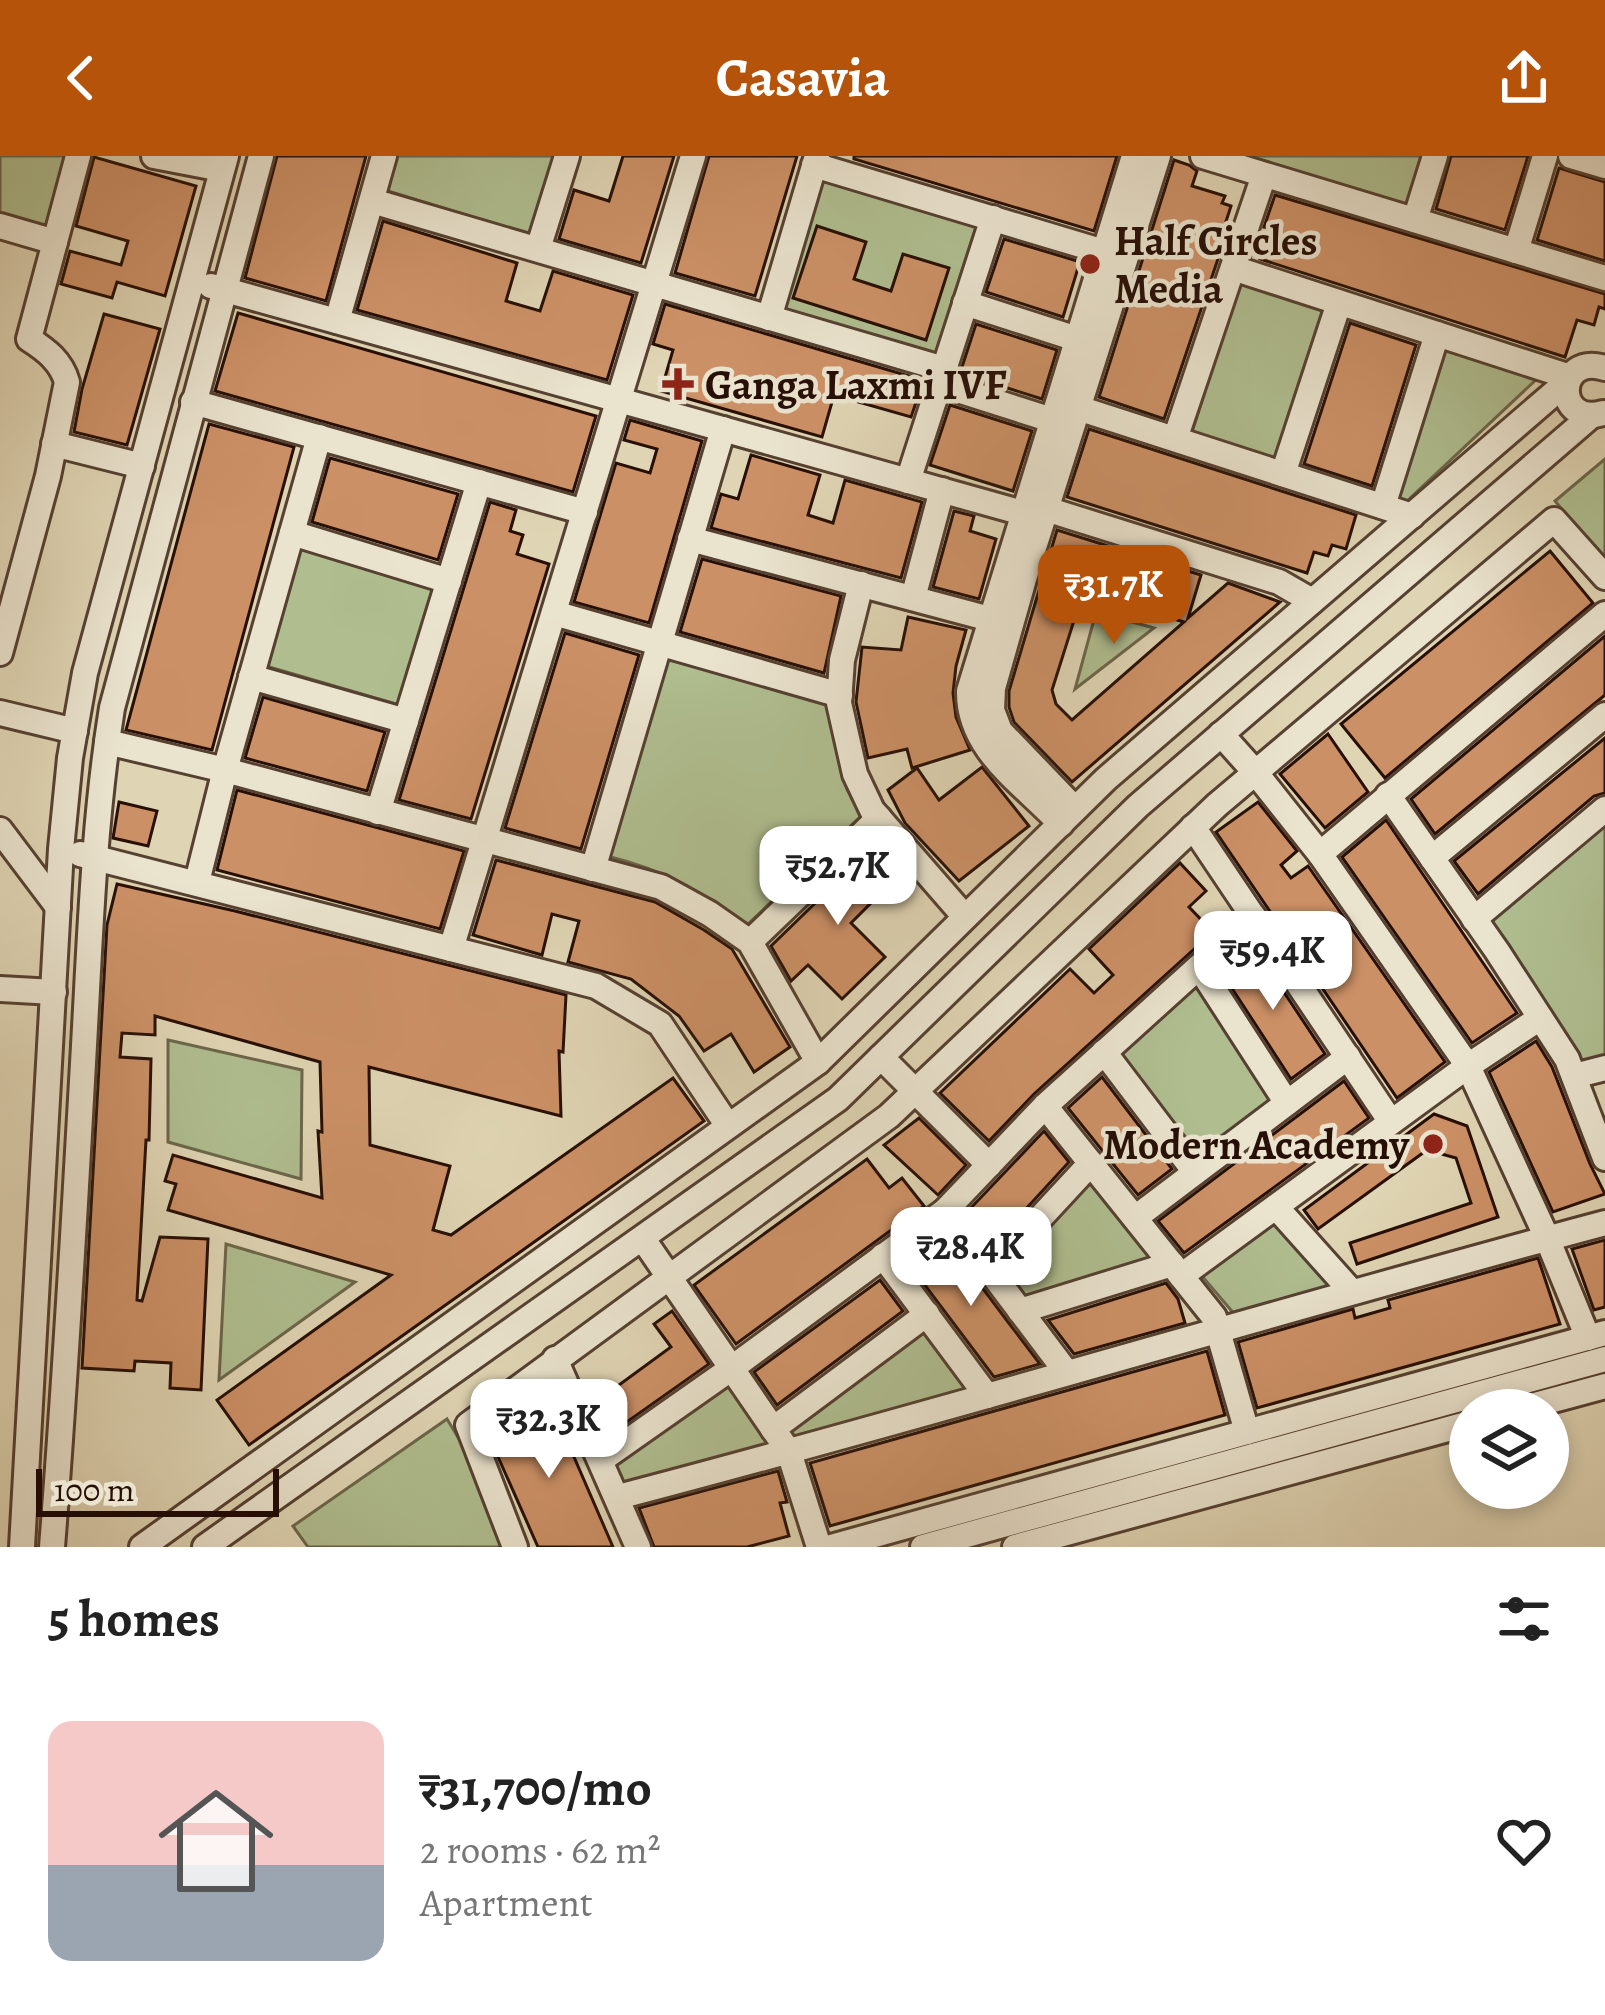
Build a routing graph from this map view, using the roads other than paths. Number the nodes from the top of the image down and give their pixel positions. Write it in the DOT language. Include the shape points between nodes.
graph roads {
  1 [pos="78,156"];
  2 [pos="154,156"];
  3 [pos="261,156"];
  4 [pos="384,156"];
  5 [pos="566,156"];
  6 [pos="693,156"];
  7 [pos="1134,156"];
  8 [pos="1158,156"];
  9 [pos="1203,156"];
  10 [pos="1435,156"];
  11 [pos="1545,156"];
  12 [pos="1571,156"];
  13 [pos="816,160"];
  14 [pos="224,163"];
  15 [pos="1605,166"];
  16 [pos="1264,175"];
  17 [pos="372,201"];
  18 [pos="993,218"];
  19 [pos="1415,220"];
  20 [pos="0,226"];
  21 [pos="55,242"];
  22 [pos="538,249"];
  23 [pos="1516,251"];
  24 [pos="1104,252"];
  25 [pos="1233,268"];
  26 [pos="1605,278"];
  27 [pos="192,280"];
  28 [pos="654,284"];
  29 [pos="224,290"];
  30 [pos="965,303"];
  31 [pos="1339,303"];
  32 [pos="769,318"];
  33 [pos="337,321"];
  34 [pos="1437,334"];
  35 [pos="1077,339"];
  36 [pos="1587,368"];
  37 [pos="941,377"];
  38 [pos="619,400"];
  39 [pos="193,402"];
  40 [pos="1078,408"];
  41 [pos="1598,414"];
  42 [pos="1052,420"];
  43 [pos="723,429"];
  44 [pos="320,437"];
  45 [pos="1175,439"];
  46 [pos="55,444"];
  47 [pos="142,466"];
  48 [pos="1283,474"];
  49 [pos="908,481"];
  50 [pos="479,482"];
  51 [pos="942,490"];
  52 [pos="1383,506"];
  53 [pos="1035,511"];
  54 [pos="585,512"];
  55 [pos="1412,516"];
  56 [pos="292,533"];
  57 [pos="690,539"];
  58 [pos="1605,577"];
  59 [pos="449,580"];
  60 [pos="861,584"];
  61 [pos="913,598"];
  62 [pos="1312,601"];
  63 [pos="554,613"];
  64 [pos="1605,614"];
  65 [pos="990,619"];
  66 [pos="659,643"];
  67 [pos="0,652"];
  68 [pos="251,677"];
  69 [pos="839,695"];
  70 [pos="0,713"];
  71 [pos="1605,716"];
  72 [pos="406,721"];
  73 [pos="75,731"];
  74 [pos="1221,734"];
  75 [pos="107,742"];
  76 [pos="225,770"];
  77 [pos="1255,772"];
  78 [pos="1388,795"];
  79 [pos="1605,809"];
  80 [pos="378,812"];
  81 [pos="1068,816"];
  82 [pos="879,818"];
  83 [pos="1193,827"];
  84 [pos="0,830"];
  85 [pos="484,840"];
  86 [pos="62,849"];
  87 [pos="1320,854"];
  88 [pos="94,857"];
  89 [pos="1432,858"];
  90 [pos="593,869"];
  91 [pos="197,882"];
  92 [pos="58,908"];
  93 [pos="965,917"];
  94 [pos="1254,917"];
  95 [pos="1474,920"];
  96 [pos="750,942"];
  97 [pos="451,949"];
  98 [pos="1199,967"];
  99 [pos="0,988"];
  100 [pos="54,992"];
  101 [pos="1540,1018"];
  102 [pos="1104,1052"];
  103 [pos="881,1057"];
  104 [pos="1348,1057"];
  105 [pos="818,1062"];
  106 [pos="1468,1066"];
  107 [pos="1605,1068"];
  108 [pos="1574,1076"];
  109 [pos="914,1092"];
  110 [pos="1287,1103"];
  111 [pos="1045,1106"];
  112 [pos="1391,1122"];
  113 [pos="728,1126"];
  114 [pos="1604,1150"];
  115 [pos="1091,1163"];
  116 [pos="989,1165"];
  117 [pos="1195,1172"];
  118 [pos="1276,1207"];
  119 [pos="945,1211"];
  120 [pos="1135,1218"];
  121 [pos="1605,1223"];
  122 [pos="1547,1238"];
  123 [pos="643,1239"];
  124 [pos="884,1256"];
  125 [pos="1176,1270"];
  126 [pos="991,1271"];
  127 [pos="670,1276"];
  128 [pos="1352,1292"];
  129 [pos="1020,1311"];
  130 [pos="927,1314"];
  131 [pos="1219,1330"];
  132 [pos="1596,1335"];
  133 [pos="555,1359"];
  134 [pos="1605,1359"];
  135 [pos="732,1368"];
  136 [pos="1067,1373"];
  137 [pos="1605,1386"];
  138 [pos="987,1396"];
  139 [pos="1569,1396"];
  140 [pos="773,1429"];
  141 [pos="1449,1429"];
  142 [pos="1247,1432"];
  143 [pos="789,1452"];
  144 [pos="601,1460"];
  145 [pos="617,1497"];
  146 [pos="26,1500"];
  147 [pos="0,1503"];
  148 [pos="22,1547"];
  149 [pos="52,1547"];
  150 [pos="142,1547"];
  151 [pos="205,1547"];
  152 [pos="515,1547"];
  153 [pos="638,1547"];
  154 [pos="819,1547"];
  155 [pos="831,1547"];
  156 [pos="923,1547"];
  157 [pos="1015,1547"];
  1 -- 21 [label="street"];
  2 -- 14 [label="street"];
  3 -- 29 [label="street"];
  4 -- 17 [label="street"];
  5 -- 22 [label="street"];
  6 -- 28 [label="street"];
  7 -- 24 [label="street"];
  8 -- 40 [label="street"];
  9 -- 16 [label="street"];
  10 -- 19 [label="street"];
  11 -- 23 [label="street"];
  12 -- 15 [label="street"];
  13 -- 18 [label="street"];
  13 -- 32 [label="street"];
  14 -- 27 [label="street"];
  16 -- 19 [label="street"];
  16 -- 25 [label="street"];
  17 -- 22 [label="street"];
  17 -- 33 [label="street"];
  18 -- 24 [label="street"];
  18 -- 30 [label="street"];
  19 -- 23 [label="street"];
  20 -- 21 [label="street"];
  21 -- 46 [label="street" via="29,339 67,382"];
  22 -- 28 [label="street"];
  23 -- 26 [label="street"];
  24 -- 35 [label="street"];
  25 -- 31 [label="street"];
  25 -- 45 [label="street"];
  27 -- 29 [label="street"];
  27 -- 47 [label="street"];
  28 -- 32 [label="street"];
  28 -- 38 [label="street"];
  29 -- 33 [label="street"];
  29 -- 39 [label="street"];
  30 -- 35 [label="street"];
  30 -- 37 [label="street"];
  31 -- 34 [label="street"];
  31 -- 48 [label="street"];
  32 -- 37 [label="street"];
  33 -- 38 [label="street"];
  34 -- 36 [label="street"];
  34 -- 52 [label="street"];
  35 -- 42 [label="street"];
  36 -- 41 [label="street" via="1566,395 1580,413"];
  36 -- 55 [label="street"];
  37 -- 42 [label="street"];
  37 -- 49 [label="street"];
  38 -- 43 [label="street"];
  38 -- 54 [label="street"];
  39 -- 44 [label="street"];
  39 -- 75 [label="street"];
  40 -- 45 [label="street"];
  40 -- 53 [label="street"];
  41 -- 74 [label="street"];
  42 -- 53 [label="street"];
  43 -- 49 [label="street"];
  43 -- 57 [label="street"];
  44 -- 50 [label="street"];
  44 -- 56 [label="street"];
  45 -- 48 [label="street"];
  46 -- 47 [label="street"];
  46 -- 67 [label="street"];
  47 -- 73 [label="street"];
  48 -- 52 [label="street"];
  49 -- 51 [label="street"];
  50 -- 54 [label="street"];
  50 -- 59 [label="street"];
  51 -- 53 [label="street"];
  51 -- 61 [label="street"];
  52 -- 55 [label="street"];
  53 -- 62 [label="street" via="1280,582"];
  53 -- 65 [label="street"];
  53 -- 81 [label="street" via="992,710"];
  54 -- 63 [label="street"];
  55 -- 62 [label="street"];
  56 -- 59 [label="street"];
  56 -- 68 [label="street"];
  57 -- 60 [label="street"];
  57 -- 66 [label="street"];
  58 -- 77 [label="street" via="1554,520"];
  59 -- 72 [label="street"];
  60 -- 61 [label="street"];
  60 -- 69 [label="street"];
  61 -- 65 [label="street"];
  62 -- 81 [label="street"];
  63 -- 66 [label="street"];
  63 -- 85 [label="street"];
  64 -- 78 [label="street"];
  65 -- 81 [label="street" via="969,714 986,749"];
  66 -- 69 [label="street"];
  66 -- 90 [label="street"];
  68 -- 72 [label="street"];
  68 -- 76 [label="street"];
  69 -- 82 [label="street" via="855,774"];
  70 -- 73 [label="street"];
  71 -- 89 [label="street"];
  72 -- 80 [label="street"];
  73 -- 86 [label="street"];
  74 -- 77 [label="street"];
  74 -- 103 [label="street"];
  75 -- 76 [label="street"];
  75 -- 88 [label="street"];
  76 -- 80 [label="street"];
  76 -- 91 [label="street"];
  77 -- 83 [label="street"];
  77 -- 87 [label="street"];
  78 -- 87 [label="street"];
  78 -- 89 [label="street"];
  79 -- 95 [label="street"];
  80 -- 85 [label="street"];
  81 -- 93 [label="street"];
  82 -- 93 [label="street"];
  82 -- 96 [label="street"];
  83 -- 94 [label="street"];
  83 -- 109 [label="street"];
  84 -- 92 [label="street"];
  85 -- 90 [label="street"];
  85 -- 97 [label="street"];
  86 -- 88 [label="street"];
  86 -- 92 [label="street"];
  87 -- 106 [label="street"];
  88 -- 91 [label="street"];
  88 -- 149 [label="street"];
  89 -- 95 [label="street"];
  90 -- 96 [label="street" via="661,887"];
  91 -- 97 [label="street"];
  92 -- 100 [label="street"];
  93 -- 105 [label="street"];
  94 -- 98 [label="street"];
  94 -- 104 [label="street"];
  95 -- 101 [label="street"];
  96 -- 105 [label="street"];
  97 -- 113 [label="street" via="596,986 632,1005 660,1024"];
  98 -- 102 [label="street"];
  98 -- 110 [label="street"];
  99 -- 100 [label="street"];
  100 -- 146 [label="street"];
  101 -- 106 [label="street"];
  101 -- 108 [label="street"];
  102 -- 111 [label="street"];
  102 -- 117 [label="street"];
  103 -- 109 [label="street"];
  103 -- 123 [label="street" via="838,1099"];
  104 -- 110 [label="street"];
  104 -- 112 [label="street"];
  105 -- 113 [label="street"];
  106 -- 112 [label="street"];
  106 -- 122 [label="street"];
  107 -- 108 [label="street"];
  108 -- 114 [label="street"];
  109 -- 116 [label="street"];
  109 -- 127 [label="street"];
  110 -- 117 [label="street"];
  111 -- 115 [label="street"];
  111 -- 116 [label="street"];
  112 -- 118 [label="street"];
  113 -- 150 [label="street"];
  115 -- 120 [label="street"];
  115 -- 126 [label="street"];
  116 -- 119 [label="street"];
  117 -- 120 [label="street"];
  118 -- 125 [label="street"];
  118 -- 128 [label="street"];
  119 -- 124 [label="street"];
  119 -- 126 [label="street"];
  120 -- 125 [label="street"];
  121 -- 122 [label="street"];
  122 -- 128 [label="street"];
  122 -- 132 [label="street"];
  123 -- 127 [label="street"];
  123 -- 151 [label="street"];
  124 -- 130 [label="street"];
  124 -- 135 [label="street"];
  125 -- 129 [label="street"];
  125 -- 131 [label="street"];
  126 -- 129 [label="street"];
  127 -- 133 [label="street"];
  127 -- 135 [label="street"];
  128 -- 131 [label="street"];
  129 -- 136 [label="street"];
  130 -- 138 [label="street"];
  130 -- 140 [label="street"];
  131 -- 136 [label="street"];
  131 -- 142 [label="street"];
  132 -- 142 [label="street"];
  133 -- 144 [label="street"];
  133 -- 152 [label="street" via="468,1425"];
  134 -- 156 [label="street"];
  135 -- 140 [label="street"];
  135 -- 144 [label="street"];
  136 -- 138 [label="street"];
  137 -- 139 [label="street"];
  138 -- 143 [label="street"];
  140 -- 143 [label="street"];
  141 -- 157 [label="street"];
  142 -- 155 [label="street"];
  143 -- 145 [label="street"];
  143 -- 154 [label="street"];
  144 -- 145 [label="street"];
  145 -- 153 [label="street"];
  146 -- 147 [label="street"];
  146 -- 148 [label="street"];
}
